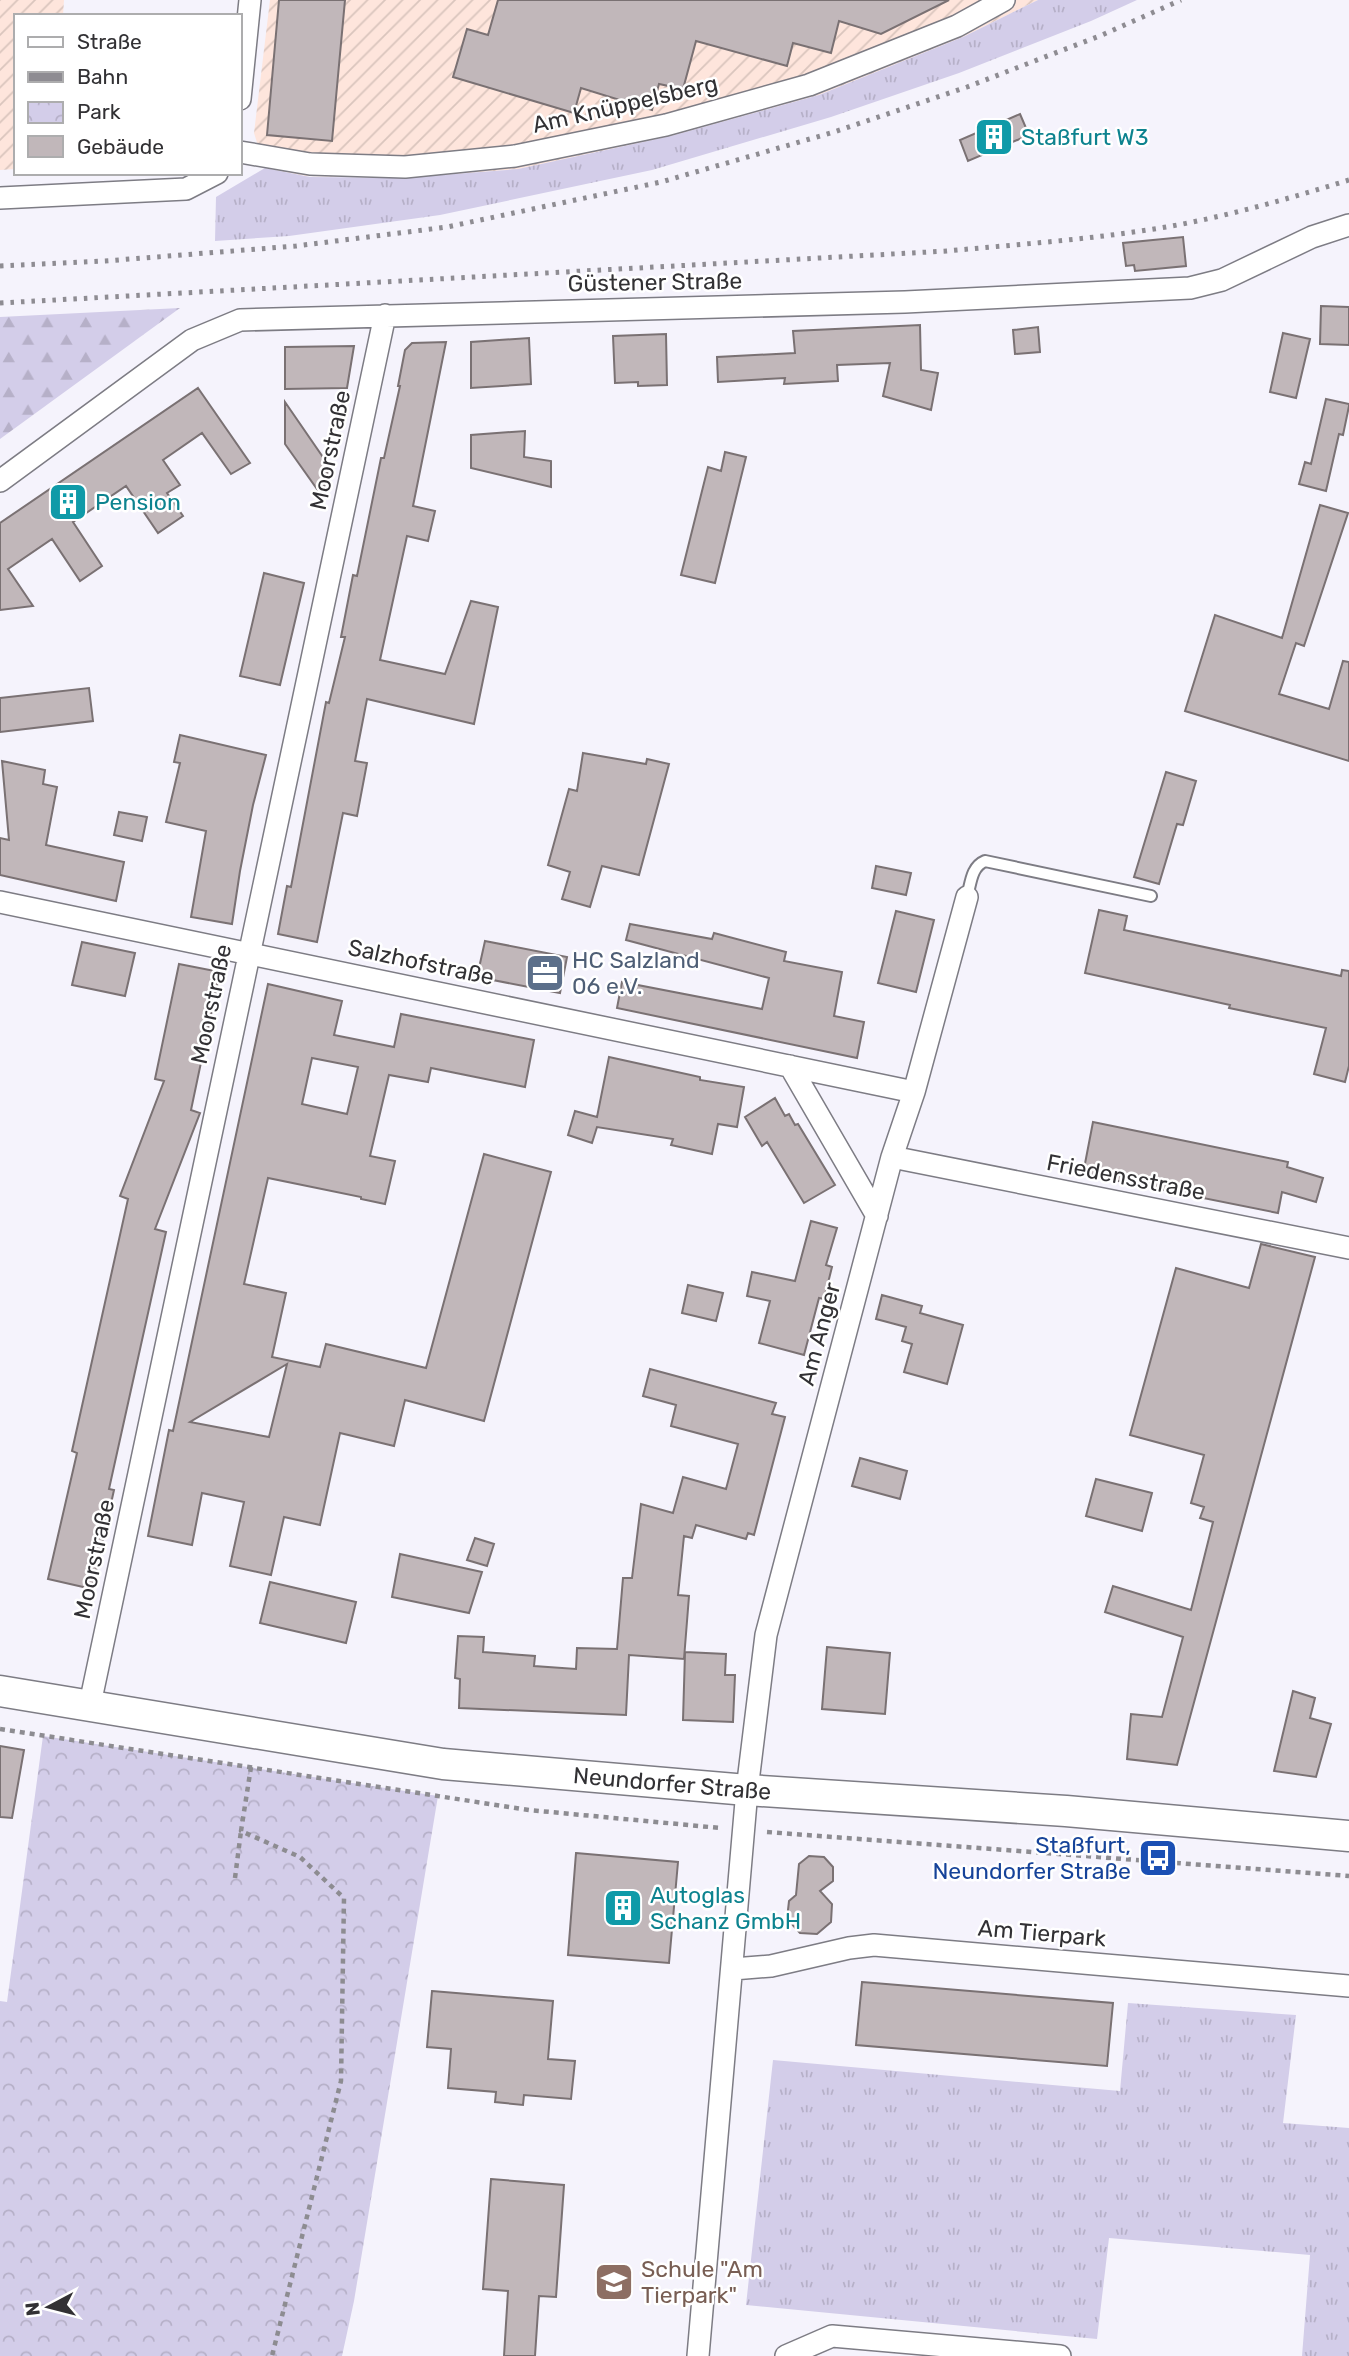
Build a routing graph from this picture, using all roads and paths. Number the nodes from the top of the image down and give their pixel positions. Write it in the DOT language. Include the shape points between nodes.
graph roads {
  1 [pos="250,0"];
  2 [pos="1004,0"];
  3 [pos="242,79"];
  4 [pos="242,152"];
  5 [pos="213,175"];
  6 [pos="0,198"];
  7 [pos="1349,225"];
  8 [pos="385,315"];
  9 [pos="0,481"];
  10 [pos="967,897"];
  11 [pos="1151,897"];
  12 [pos="0,902"];
  13 [pos="249,953"];
  14 [pos="790,1066"];
  15 [pos="914,1092"];
  16 [pos="892,1157"];
  17 [pos="877,1216"];
  18 [pos="1349,1248"];
  19 [pos="0,1691"];
  20 [pos="90,1704"];
  21 [pos="251,1767"];
  22 [pos="747,1790"];
  23 [pos="242,1831"];
  24 [pos="1349,1836"];
  25 [pos="235,1878"];
  26 [pos="733,1969"];
  27 [pos="1349,1986"];
  28 [pos="272,2356"];
  29 [pos="698,2356"];
  30 [pos="786,2356"];
  31 [pos="1060,2356"];
  1 -- 3 [label="street"];
  2 -- 4 [label="street, Am Knüppelsberg" via="957,26 809,85 641,131 515,156 405,167 310,164"];
  5 -- 6 [label="street" via="186,189"];
  7 -- 8 [label="street, Güstener Straße" via="1190,288 905,302"];
  8 -- 9 [label="street, Güstener Straße" via="240,320 192,340"];
  8 -- 13 [label="street, Moorstraße"];
  10 -- 11 [label="lane" via="974,871 985,861"];
  10 -- 15 [label="street, Am Anger"];
  12 -- 13 [label="street, Salzhofstraße"];
  13 -- 14 [label="street, Salzhofstraße"];
  13 -- 20 [label="street, Moorstraße"];
  14 -- 15 [label="street, Salzhofstraße"];
  14 -- 17 [label="street"];
  15 -- 16 [label="street, Am Anger"];
  16 -- 17 [label="street, Am Anger"];
  16 -- 18 [label="street, Friedensstraße"];
  17 -- 22 [label="street, Am Anger" via="766,1635"];
  19 -- 20 [label="main road, Neundorfer Straße"];
  20 -- 22 [label="main road, Neundorfer Straße" via="443,1764"];
  21 -- 23 [label="path"];
  22 -- 24 [label="main road, Neundorfer Straße"];
  22 -- 26 [label="street"];
  23 -- 25 [label="path"];
  23 -- 28 [label="path" via="300,1857 345,1898 341,2081"];
  26 -- 27 [label="street, Am Tierpark" via="874,1945"];
  26 -- 29 [label="street"];
  30 -- 31 [label="street" via="832,2336"];
}
